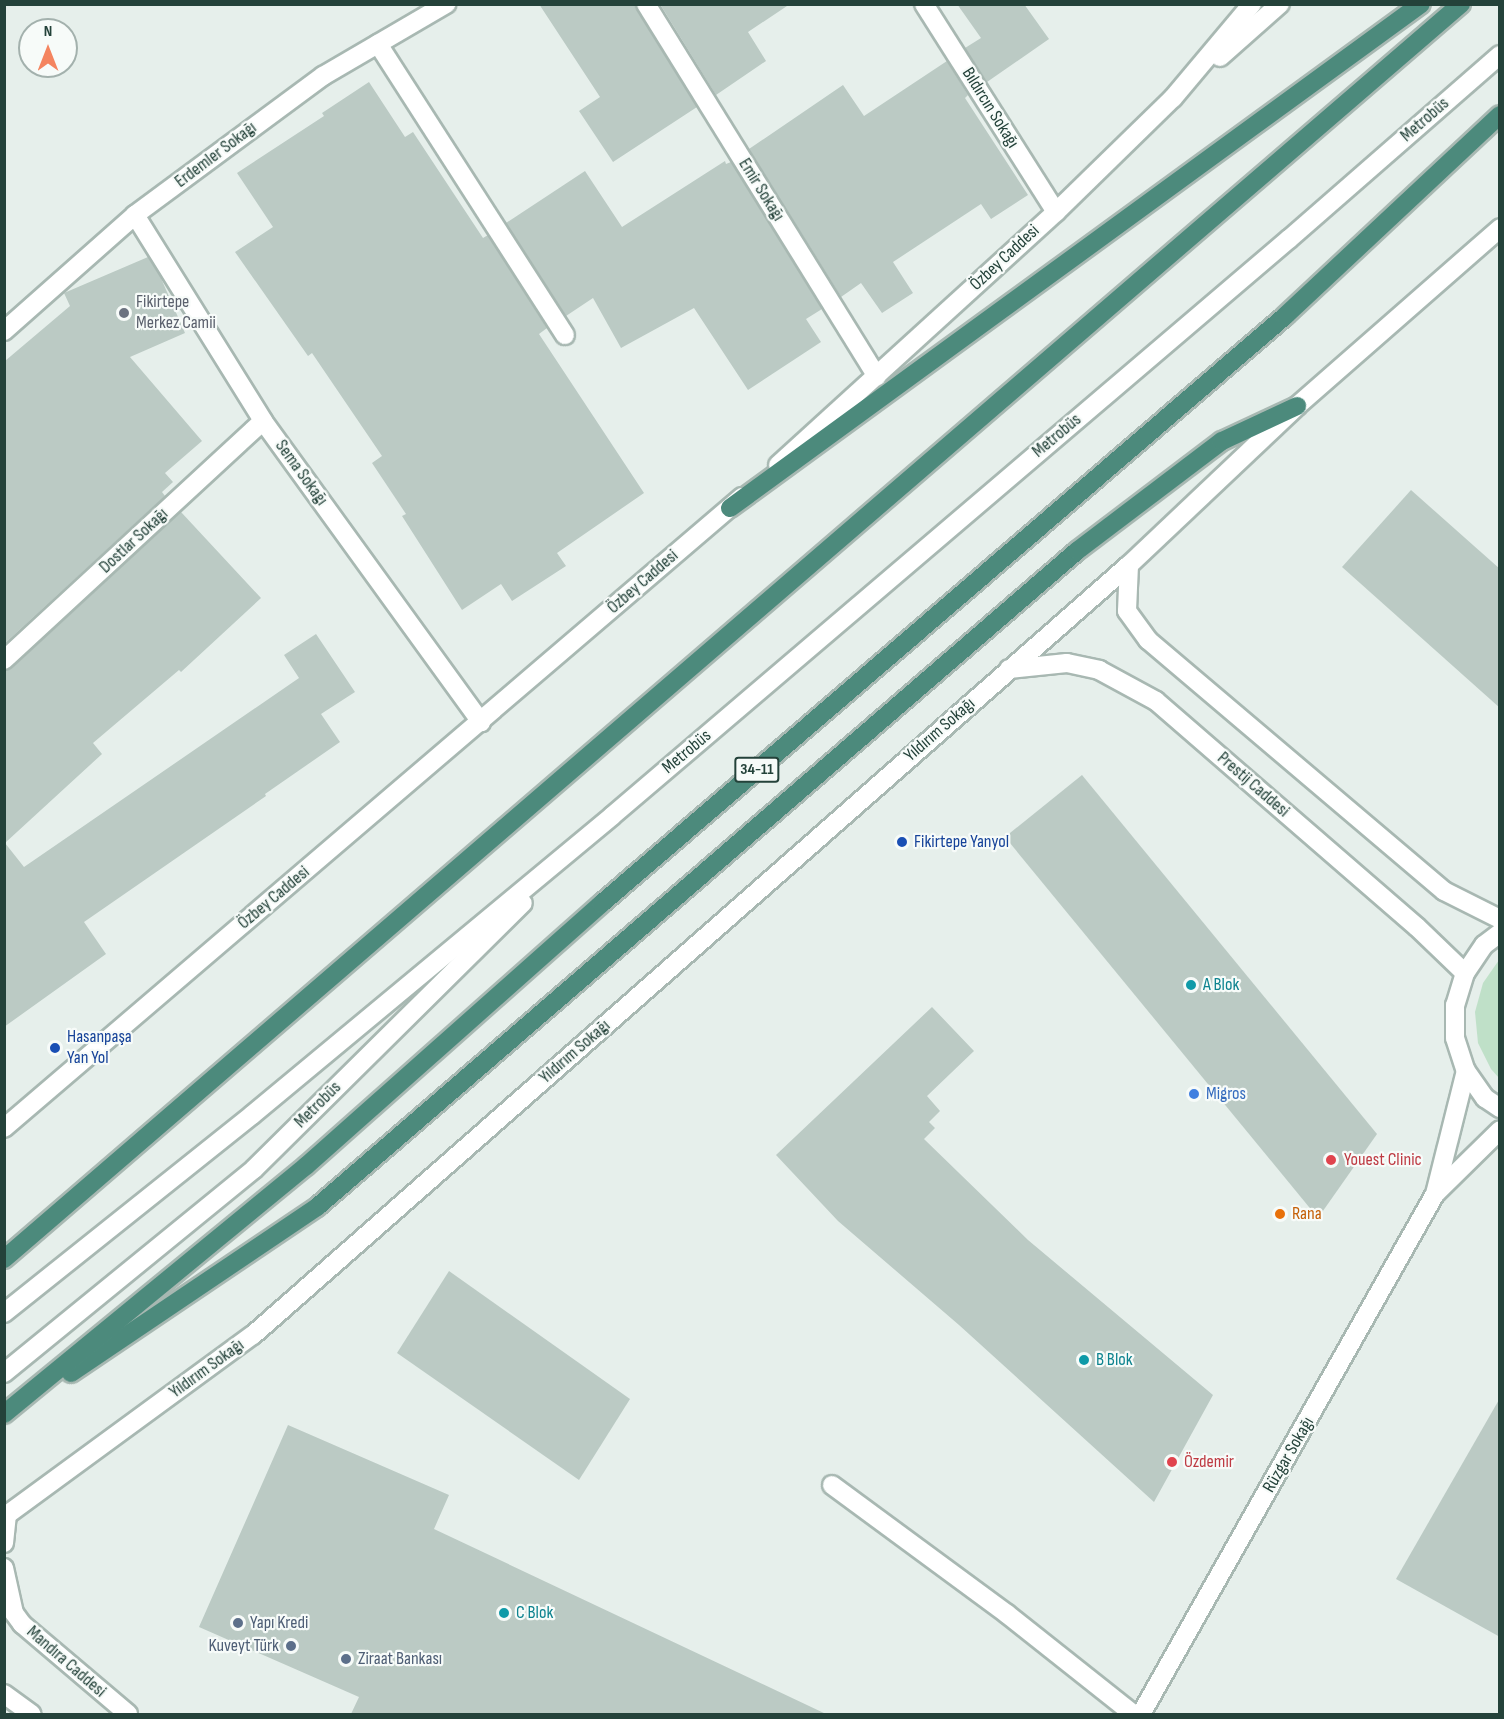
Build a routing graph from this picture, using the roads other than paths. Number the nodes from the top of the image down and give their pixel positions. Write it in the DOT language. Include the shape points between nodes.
graph roads {
  1 [pos="446,4"];
  2 [pos="646,4"];
  3 [pos="924,4"];
  4 [pos="1252,4"];
  5 [pos="1280,4"];
  6 [pos="1421,4"];
  7 [pos="1461,4"];
  8 [pos="378,44"];
  9 [pos="1500,55"];
  10 [pos="1173,98"];
  11 [pos="1500,115"];
  12 [pos="1056,212"];
  13 [pos="135,215"];
  14 [pos="1500,228"];
  15 [pos="4,331"];
  16 [pos="565,335"];
  17 [pos="877,376"];
  18 [pos="1297,406"];
  19 [pos="263,421"];
  20 [pos="730,508"];
  21 [pos="1129,565"];
  22 [pos="4,660"];
  23 [pos="1010,669"];
  24 [pos="481,722"];
  25 [pos="612,816"];
  26 [pos="1500,919"];
  27 [pos="1500,933"];
  28 [pos="1465,973"];
  29 [pos="1466,1071"];
  30 [pos="1500,1108"];
  31 [pos="4,1128"];
  32 [pos="1500,1130"];
  33 [pos="1435,1194"];
  34 [pos="4,1259"];
  35 [pos="4,1313"];
  36 [pos="4,1373"];
  37 [pos="4,1415"];
  38 [pos="832,1485"];
  39 [pos="6,1516"];
  40 [pos="4,1543"];
  41 [pos="4,1568"];
  42 [pos="4,1694"];
  43 [pos="32,1714"];
  44 [pos="128,1714"];
  45 [pos="1133,1714"];
  46 [pos="1140,1714"];
  1 -- 8 [label="street, Erdemler Sokağı"];
  2 -- 17 [label="street, Emir Sokağı"];
  3 -- 12 [label="street, Bıldırcın Sokağı"];
  4 -- 10 [label="street, Özbey Caddesi"];
  5 -- 10 [label="street"];
  6 -- 20 [label="highway"];
  7 -- 34 [label="highway"];
  8 -- 13 [label="street, Erdemler Sokağı" via="323,76"];
  8 -- 16 [label="street"];
  9 -- 25 [label="street, Metrobüs"];
  10 -- 12 [label="street, Özbey Caddesi"];
  11 -- 37 [label="highway, 34-11" via="1285,316 601,904 306,1166"];
  12 -- 17 [label="street, Özbey Caddesi"];
  13 -- 15 [label="street, Erdemler Sokağı"];
  13 -- 19 [label="street, Sema Sokağı"];
  14 -- 18 [label="street, Yıldırım Sokağı"];
  17 -- 20 [label="street, Özbey Caddesi"];
  18 -- 21 [label="street, Yıldırım Sokağı"];
  18 -- 37 [label="highway" via="1222,441 1077,550 317,1207"];
  19 -- 22 [label="street, Dostlar Sokağı"];
  19 -- 24 [label="street, Sema Sokağı"];
  20 -- 24 [label="street, Özbey Caddesi"];
  21 -- 23 [label="street, Yıldırım Sokağı"];
  21 -- 26 [label="street" via="1127,611 1148,640 1444,891"];
  23 -- 28 [label="street, Prestij Caddesi" via="1067,663 1098,670 1156,701 1431,939"];
  23 -- 39 [label="street, Yıldırım Sokağı" via="253,1335"];
  24 -- 31 [label="street, Özbey Caddesi"];
  25 -- 35 [label="street, Metrobüs" via="252,1115"];
  25 -- 36 [label="street, Metrobüs" via="254,1169"];
  27 -- 28 [label="street" via="1484,945"];
  28 -- 29 [label="street" via="1455,1005 1455,1038"];
  29 -- 30 [label="street" via="1485,1098"];
  29 -- 33 [label="street"];
  32 -- 33 [label="street"];
  33 -- 46 [label="street, Rüzgar Sokağı"];
  38 -- 45 [label="street" via="1007,1614"];
  39 -- 40 [label="street"];
  41 -- 44 [label="street, Mandıra Caddesi" via="14,1613 22,1624"];
  42 -- 43 [label="street"];
}
